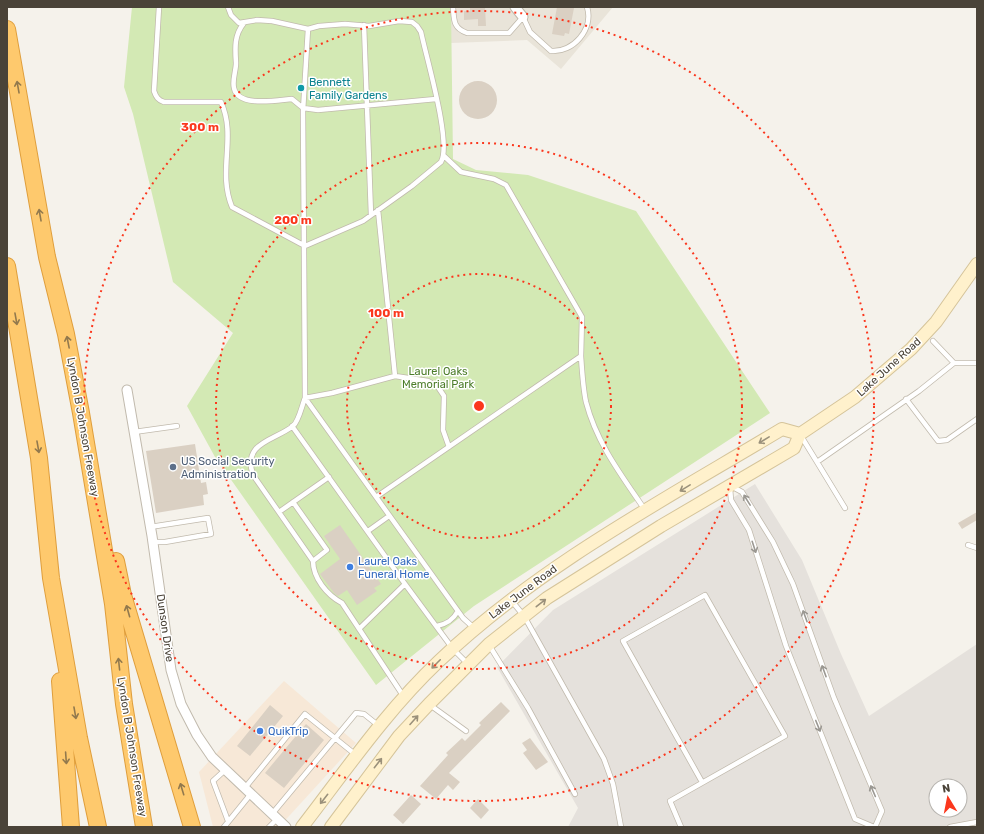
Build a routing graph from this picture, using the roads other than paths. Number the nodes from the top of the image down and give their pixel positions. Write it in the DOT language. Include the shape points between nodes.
graph roads {
  1 [pos="159,7"];
  2 [pos="228,7"];
  3 [pos="453,7"];
  4 [pos="515,7"];
  5 [pos="587,7"];
  6 [pos="523,17"];
  7 [pos="244,23"];
  8 [pos="364,25"];
  9 [pos="7,29"];
  10 [pos="308,30"];
  11 [pos="436,99"];
  12 [pos="368,106"];
  13 [pos="303,108"];
  14 [pos="444,156"];
  15 [pos="378,210"];
  16 [pos="371,215"];
  17 [pos="305,246"];
  18 [pos="977,264"];
  19 [pos="7,266"];
  20 [pos="933,341"];
  21 [pos="581,356"];
  22 [pos="954,363"];
  23 [pos="977,363"];
  24 [pos="395,376"];
  25 [pos="126,390"];
  26 [pos="305,398"];
  27 [pos="906,400"];
  28 [pos="81,413"];
  29 [pos="977,419"];
  30 [pos="177,426"];
  31 [pos="292,426"];
  32 [pos="134,432"];
  33 [pos="800,434"];
  34 [pos="449,447"];
  35 [pos="817,462"];
  36 [pos="719,467"];
  37 [pos="329,477"];
  38 [pos="730,486"];
  39 [pos="376,497"];
  40 [pos="293,502"];
  41 [pos="845,508"];
  42 [pos="646,511"];
  43 [pos="279,512"];
  44 [pos="390,516"];
  45 [pos="150,527"];
  46 [pos="368,531"];
  47 [pos="153,542"];
  48 [pos="968,545"];
  49 [pos="977,548"];
  50 [pos="313,561"];
  51 [pos="51,578"];
  52 [pos="405,584"];
  53 [pos="511,600"];
  54 [pos="458,611"];
  55 [pos="524,616"];
  56 [pos="437,626"];
  57 [pos="476,629"];
  58 [pos="360,630"];
  59 [pos="488,644"];
  60 [pos="453,649"];
  61 [pos="468,664"];
  62 [pos="404,698"];
  63 [pos="429,704"];
  64 [pos="380,726"];
  65 [pos="466,731"];
  66 [pos="335,737"];
  67 [pos="396,740"];
  68 [pos="357,756"];
  69 [pos="224,771"];
  70 [pos="702,782"];
  71 [pos="247,792"];
  72 [pos="575,794"];
  73 [pos="274,816"];
  74 [pos="228,821"];
  75 [pos="977,822"];
  76 [pos="71,827"];
  77 [pos="98,827"];
  78 [pos="144,827"];
  79 [pos="192,827"];
  80 [pos="224,827"];
  81 [pos="269,827"];
  82 [pos="286,827"];
  83 [pos="302,827"];
  84 [pos="331,827"];
  85 [pos="621,827"];
  86 [pos="681,827"];
  87 [pos="875,827"];
  88 [pos="950,827"];
  1 -- 17 [label="lane" via="156,96 164,102 221,102 228,129 225,181 232,207"];
  2 -- 7 [label="lane" via="231,15 239,23"];
  3 -- 6 [label="lane" via="456,28 467,33 509,33"];
  4 -- 6 [label="street"];
  5 -- 6 [label="lane" via="587,27 573,46 561,51 550,51 530,32"];
  7 -- 10 [label="lane" via="257,20 272,21"];
  7 -- 13 [label="lane" via="237,31 234,90 240,97 252,102 292,99"];
  8 -- 10 [label="lane" via="319,26"];
  8 -- 11 [label="lane" via="399,21 412,22 418,26"];
  8 -- 12 [label="lane"];
  28 -- 9 [label="highway, Lyndon B Johnson Freeway, one-way" via="66,334 47,257"];
  10 -- 13 [label="lane"];
  11 -- 12 [label="lane"];
  11 -- 14 [label="lane"];
  12 -- 13 [label="lane" via="318,110"];
  12 -- 16 [label="lane"];
  13 -- 17 [label="lane"];
  14 -- 15 [label="lane" via="441,162 412,186"];
  14 -- 21 [label="lane" via="461,172 494,179 506,185 582,317"];
  15 -- 16 [label="lane"];
  15 -- 24 [label="lane"];
  16 -- 17 [label="lane" via="363,221"];
  17 -- 26 [label="lane"];
  18 -- 33 [label="main road, Lake June Road" via="936,322 912,349 855,397"];
  19 -- 51 [label="highway, one-way" via="39,458"];
  20 -- 22 [label="lane"];
  21 -- 34 [label="lane"];
  21 -- 42 [label="lane" via="586,401 594,429 608,456"];
  22 -- 23 [label="lane"];
  22 -- 27 [label="lane"];
  24 -- 26 [label="lane"];
  24 -- 34 [label="lane" via="428,381 438,387 444,396 443,430"];
  25 -- 32 [label="street, Dunson Drive"];
  26 -- 31 [label="lane"];
  26 -- 39 [label="lane"];
  27 -- 29 [label="lane" via="938,441 947,440"];
  27 -- 35 [label="lane"];
  78 -- 28 [label="highway, Lyndon B Johnson Freeway, one-way" via="124,704 113,604"];
  79 -- 28 [label="highway, one-way" via="123,595"];
  30 -- 32 [label="lane"];
  31 -- 37 [label="lane"];
  31 -- 43 [label="lane" via="262,443 251,458 252,475"];
  32 -- 45 [label="street, Dunson Drive"];
  33 -- 35 [label="lane"];
  33 -- 36 [label="main road, Lake June Road, one-way" via="782,429"];
  33 -- 38 [label="main road, Lake June Road" via="794,448"];
  34 -- 39 [label="lane"];
  35 -- 41 [label="lane"];
  36 -- 38 [label="main road"];
  36 -- 42 [label="main road, Lake June Road, one-way"];
  37 -- 40 [label="lane"];
  37 -- 46 [label="lane"];
  55 -- 38 [label="main road, Lake June Road, one-way" via="586,573"];
  38 -- 87 [label="lane, one-way" via="731,500 749,530 786,646 855,819"];
  87 -- 38 [label="lane, one-way" via="882,810 834,698 793,584 742,492"];
  39 -- 44 [label="lane"];
  40 -- 43 [label="lane"];
  40 -- 50 [label="lane" via="328,550"];
  42 -- 53 [label="main road, Lake June Road" via="542,577"];
  43 -- 50 [label="lane"];
  44 -- 46 [label="lane"];
  44 -- 54 [label="lane"];
  45 -- 47 [label="street, Dunson Drive"];
  45 -- 47 [label="lane" via="208,518 211,534"];
  46 -- 52 [label="lane"];
  47 -- 69 [label="street, Dunson Drive" via="171,670 180,704 212,758"];
  48 -- 49 [label="lane"];
  50 -- 58 [label="lane" via="313,571 331,597 342,603"];
  51 -- 76 [label="highway, one-way"];
  51 -- 77 [label="highway, one-way" via="79,738"];
  52 -- 56 [label="lane"];
  52 -- 58 [label="lane"];
  53 -- 55 [label="lane"];
  53 -- 57 [label="main road, Lake June Road"];
  54 -- 56 [label="lane" via="445,625"];
  54 -- 57 [label="lane"];
  55 -- 59 [label="main road, Lake June Road"];
  55 -- 85 [label="lane" via="604,759 613,784"];
  56 -- 60 [label="lane"];
  57 -- 59 [label="main road"];
  57 -- 60 [label="main road, Lake June Road"];
  58 -- 62 [label="lane"];
  59 -- 61 [label="main road, Lake June Road"];
  59 -- 72 [label="lane" via="528,708"];
  60 -- 61 [label="lane"];
  60 -- 62 [label="main road, Lake June Road, one-way"];
  61 -- 63 [label="main road, Lake June Road"];
  62 -- 64 [label="main road, Lake June Road"];
  63 -- 65 [label="lane"];
  67 -- 63 [label="main road, Lake June Road, one-way"];
  64 -- 66 [label="lane" via="364,714 356,713"];
  64 -- 67 [label="main road"];
  64 -- 68 [label="main road, Lake June Road"];
  66 -- 68 [label="lane"];
  66 -- 71 [label="lane" via="305,714"];
  66 -- 73 [label="lane"];
  84 -- 67 [label="main road, Lake June Road, one-way"];
  68 -- 83 [label="main road, Lake June Road, one-way"];
  69 -- 71 [label="street, Dunson Drive"];
  69 -- 74 [label="lane" via="213,781"];
  70 -- 70 [label="lane" via="623,641 705,595 785,736"];
  70 -- 86 [label="lane" via="670,801"];
  71 -- 73 [label="street, Dunson Drive"];
  71 -- 74 [label="lane"];
  73 -- 81 [label="lane"];
  73 -- 82 [label="street, Dunson Drive"];
  74 -- 80 [label="lane"];
  75 -- 88 [label="lane"];
}
